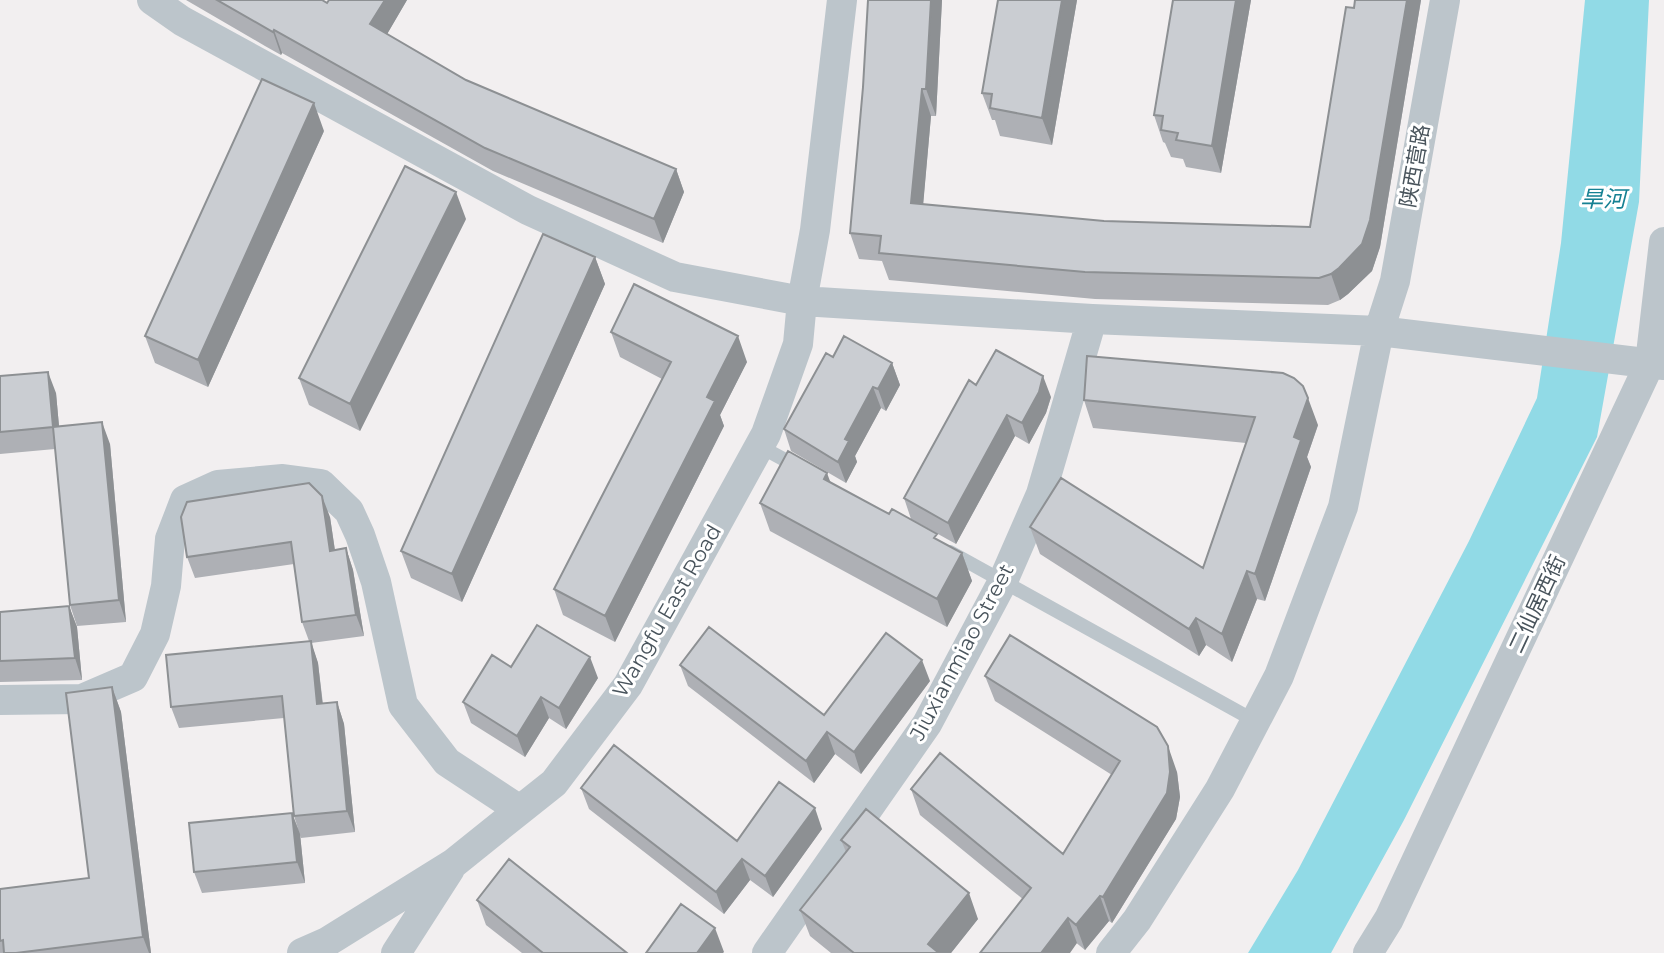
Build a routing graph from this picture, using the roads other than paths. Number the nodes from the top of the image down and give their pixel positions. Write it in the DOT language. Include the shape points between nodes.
graph roads {
  1 [pos="152,0"];
  2 [pos="842,0"];
  3 [pos="1445,0"];
  4 [pos="1664,242"];
  5 [pos="802,301"];
  6 [pos="1092,319"];
  7 [pos="1379,331"];
  8 [pos="1646,363"];
  9 [pos="760,446"];
  10 [pos="808,473"];
  11 [pos="942,547"];
  12 [pos="1003,581"];
  13 [pos="0,700"];
  14 [pos="1255,721"];
  15 [pos="520,810"];
  16 [pos="454,863"];
  17 [pos="302,953"];
  18 [pos="396,953"];
  19 [pos="767,953"];
  20 [pos="1111,953"];
  21 [pos="1368,953"];
  1 -- 5 [label="street" via="181,21 528,210 675,277"];
  2 -- 5 [label="street, Wangfu East Road" via="815,230"];
  3 -- 7 [label="street, 陕西营路" via="1395,281"];
  4 -- 8 [label="street, 二仙居西街"];
  5 -- 6 [label="street"];
  5 -- 9 [label="street, Wangfu East Road" via="798,344"];
  6 -- 7 [label="street"];
  6 -- 12 [label="street, Jiuxianmiao Street" via="1041,494"];
  7 -- 8 [label="street"];
  7 -- 14 [label="street, 陕西营路" via="1343,507 1279,676"];
  8 -- 21 [label="street, 二仙居西街" via="1389,919"];
  9 -- 10 [label="lane"];
  9 -- 15 [label="street, Wangfu East Road" via="628,685 554,783"];
  11 -- 12 [label="lane"];
  12 -- 14 [label="lane"];
  12 -- 19 [label="street, Jiuxianmiao Street" via="928,724"];
  13 -- 15 [label="street" via="82,699 133,677 155,634 170,540 185,500 218,485 283,479 321,484 349,511 360,536 376,582 403,705 447,762"];
  14 -- 20 [label="street, 陕西营路" via="1220,789"];
  15 -- 16 [label="street, Wangfu East Road"];
  16 -- 17 [label="street, Wangfu East Road"];
  16 -- 18 [label="street"];
}
